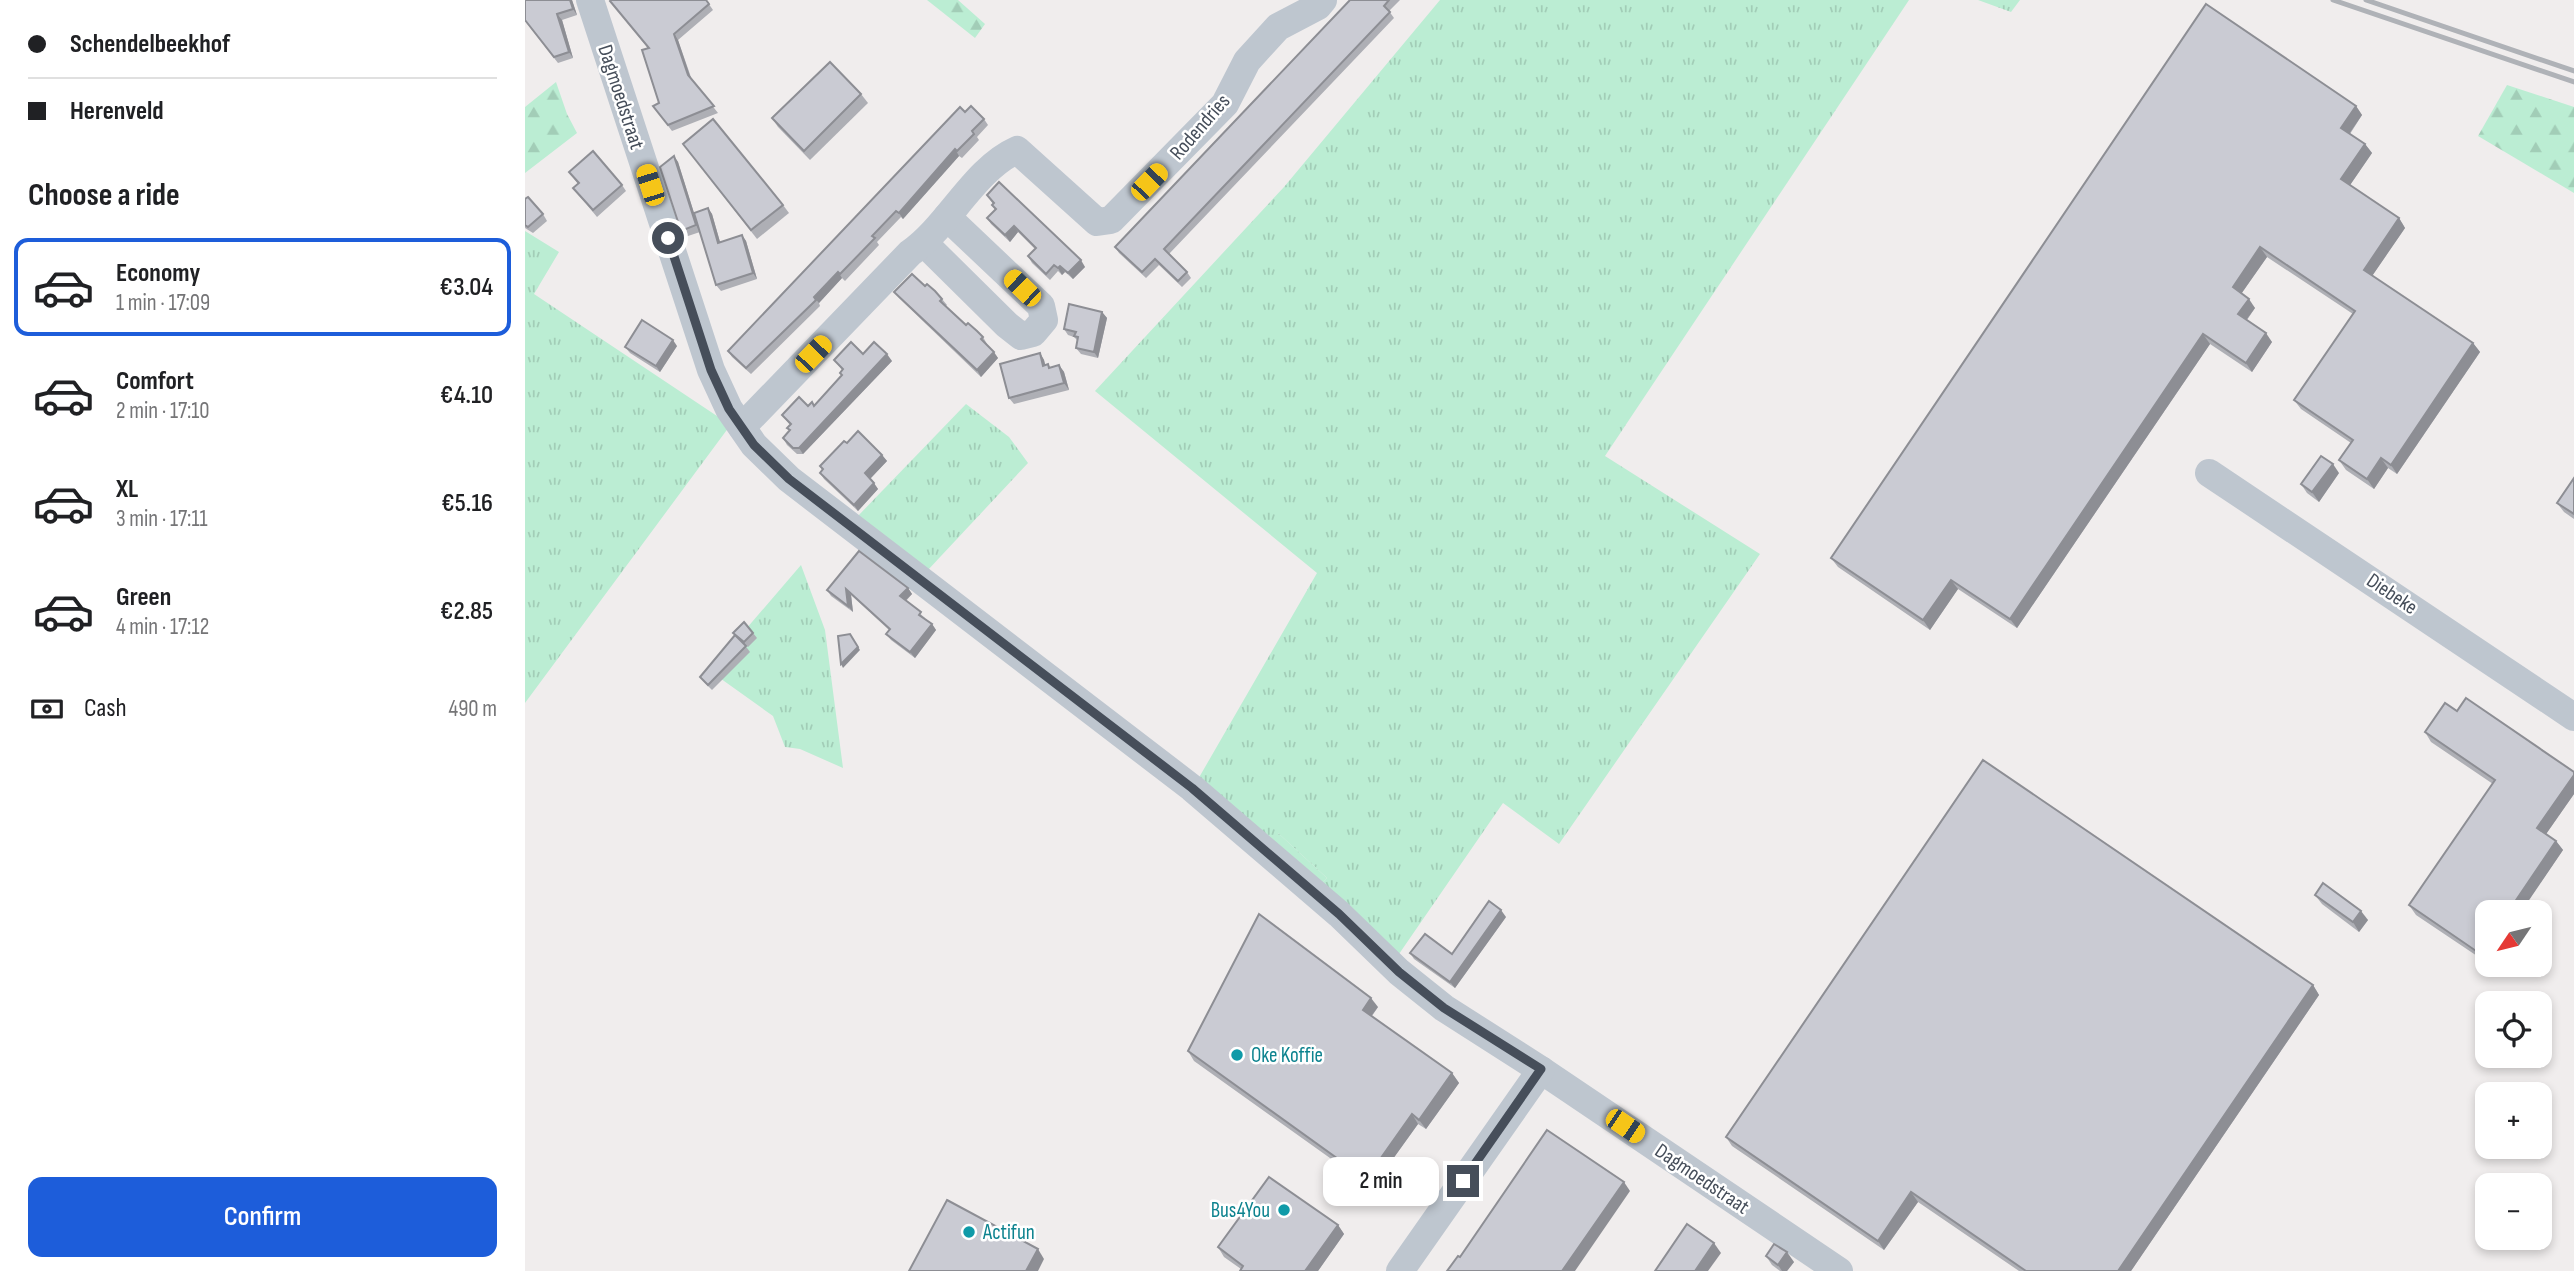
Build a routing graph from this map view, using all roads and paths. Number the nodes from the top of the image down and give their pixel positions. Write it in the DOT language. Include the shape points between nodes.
graph roads {
  1 [pos="590,0"];
  2 [pos="1323,0"];
  3 [pos="947,217"];
  4 [pos="924,243"];
  5 [pos="742,427"];
  6 [pos="2209,473"];
  7 [pos="2574,717"];
  8 [pos="1541,1069"];
  9 [pos="1400,1271"];
  10 [pos="1839,1271"];
  1 -- 5 [label="street, Dagmoedstraat" via="711,370"];
  2 -- 3 [label="street, Rodendries" via="1278,27 1247,61 1225,104 1111,220 1097,222 1017,150 1004,156"];
  3 -- 4 [label="street, Rodendries"];
  3 -- 4 [label="street" via="1041,306 1044,320 1033,333 1021,336 1007,325"];
  4 -- 5 [label="street, Rodendries"];
  5 -- 8 [label="street, Dagmoedstraat" via="789,479 1192,788 1399,972 1444,1008"];
  6 -- 7 [label="street, Diebeke"];
  8 -- 9 [label="street"];
  8 -- 10 [label="street, Dagmoedstraat"];
}
